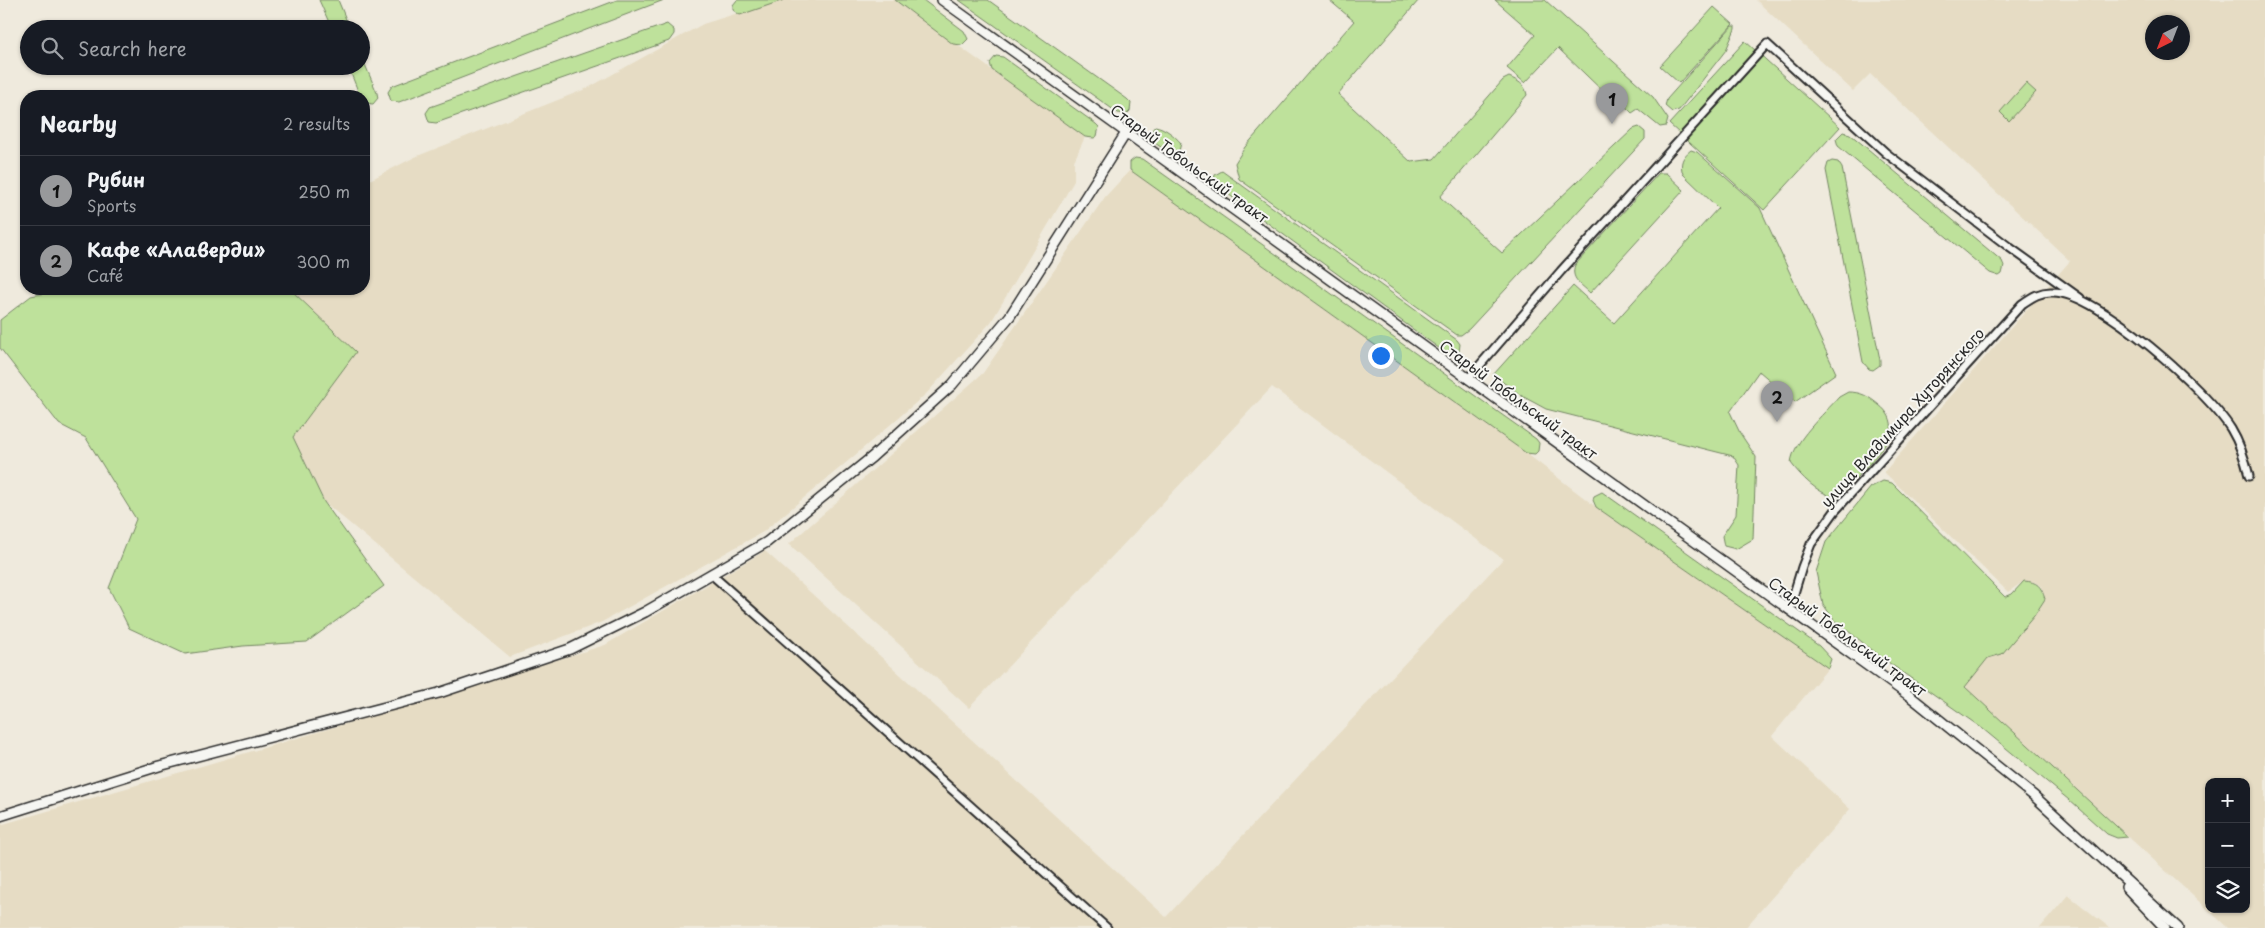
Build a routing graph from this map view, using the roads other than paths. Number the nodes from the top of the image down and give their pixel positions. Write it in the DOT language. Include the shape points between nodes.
graph roads {
  1 [pos="942,0"];
  2 [pos="1126,133"];
  3 [pos="2080,298"];
  4 [pos="1468,379"];
  5 [pos="2249,476"];
  6 [pos="712,574"];
  7 [pos="1789,610"];
  8 [pos="0,816"];
  9 [pos="2072,831"];
  10 [pos="1108,928"];
  11 [pos="2164,928"];
  12 [pos="2178,928"];
  1 -- 2 [label="street, Старый Тобольский тракт"];
  2 -- 4 [label="street, Старый Тобольский тракт"];
  2 -- 6 [label="street" via="1010,316 952,384 872,457 774,536"];
  3 -- 4 [label="street, улица Владимира Хуторянского" via="1886,153 1767,44"];
  3 -- 5 [label="street, улица Владимира Хуторянского" via="2163,356 2218,413 2238,441"];
  3 -- 7 [label="street, улица Владимира Хуторянского" via="2047,292 2022,304 1821,529 1805,556"];
  4 -- 7 [label="street, Старый Тобольский тракт"];
  6 -- 8 [label="street" via="646,612 570,649 438,693 159,766"];
  6 -- 10 [label="street"];
  7 -- 9 [label="street, Старый Тобольский тракт" via="1964,738"];
  9 -- 11 [label="street"];
  9 -- 12 [label="street"];
}
